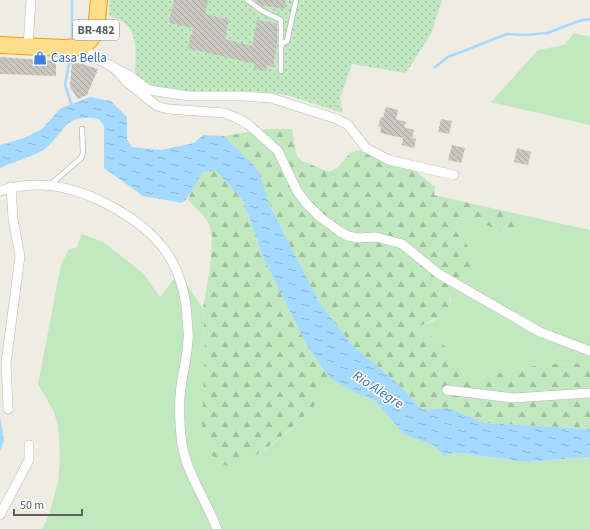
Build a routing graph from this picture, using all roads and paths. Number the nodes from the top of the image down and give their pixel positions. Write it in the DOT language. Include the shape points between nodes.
graph roads {
  1 [pos="31,0"];
  2 [pos="98,0"];
  3 [pos="247,0"];
  4 [pos="296,0"];
  5 [pos="0,45"];
  6 [pos="281,45"];
  7 [pos="28,46"];
  8 [pos="73,48"];
  9 [pos="112,66"];
  10 [pos="281,71"];
  11 [pos="82,129"];
  12 [pos="454,175"];
  13 [pos="50,185"];
  14 [pos="11,187"];
  15 [pos="0,191"];
  16 [pos="590,351"];
  17 [pos="447,390"];
  18 [pos="590,393"];
  19 [pos="8,409"];
  20 [pos="29,445"];
  21 [pos="0,515"];
  22 [pos="217,529"];
  1 -- 7 [label="street"];
  2 -- 8 [label="highway, BR-482" via="96,30 91,39"];
  3 -- 6 [label="lane" via="281,20"];
  4 -- 6 [label="lane" via="287,41"];
  5 -- 7 [label="highway, BR-482"];
  6 -- 10 [label="lane"];
  7 -- 8 [label="highway, BR-482"];
  8 -- 9 [label="street"];
  9 -- 12 [label="street" via="149,90 157,92 201,97 258,96 324,113 348,124 366,148 375,154 389,160"];
  9 -- 16 [label="street" via="128,83 157,106 224,114 249,125 278,151 297,191 306,203 339,231 348,236 376,237 402,244 439,274 540,332"];
  11 -- 13 [label="lane" via="81,158"];
  13 -- 14 [label="street"];
  13 -- 22 [label="street" via="88,194 149,231 163,247 180,276 188,339 180,398 183,448 188,468"];
  14 -- 15 [label="street"];
  14 -- 19 [label="street" via="13,219 20,256 6,363"];
  17 -- 18 [label="street" via="513,398"];
  20 -- 21 [label="street" via="29,460"];
}
